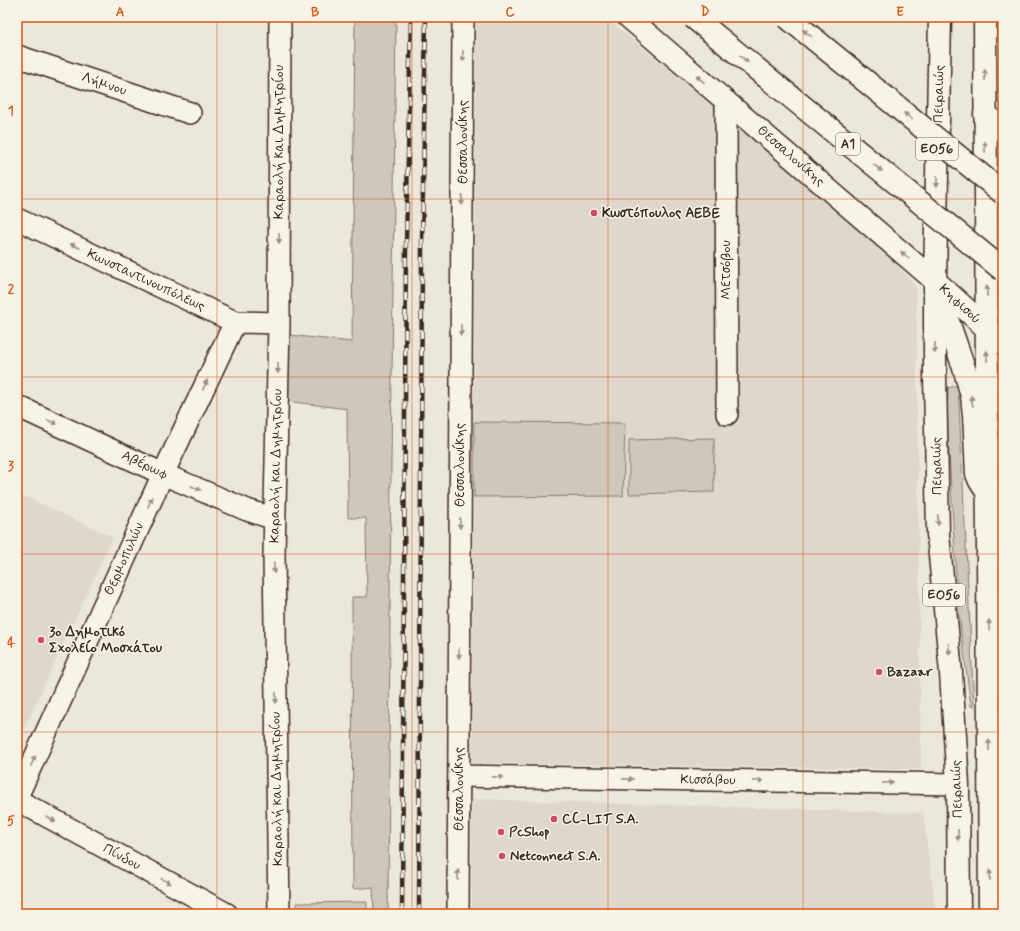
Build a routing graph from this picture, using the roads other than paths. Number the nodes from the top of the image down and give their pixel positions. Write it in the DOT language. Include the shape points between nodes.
graph roads {
  1 [pos="280,17"];
  2 [pos="463,17"];
  3 [pos="628,17"];
  4 [pos="693,17"];
  5 [pos="787,17"];
  6 [pos="940,17"];
  7 [pos="985,17"];
  8 [pos="17,56"];
  9 [pos="726,101"];
  10 [pos="190,113"];
  11 [pos="985,114"];
  12 [pos="1003,129"];
  13 [pos="1003,193"];
  14 [pos="17,219"];
  15 [pos="1003,270"];
  16 [pos="935,281"];
  17 [pos="235,322"];
  18 [pos="279,323"];
  19 [pos="995,336"];
  20 [pos="17,406"];
  21 [pos="727,414"];
  22 [pos="1003,469"];
  23 [pos="163,474"];
  24 [pos="988,493"];
  25 [pos="275,519"];
  26 [pos="459,776"];
  27 [pos="958,784"];
  28 [pos="17,797"];
  29 [pos="17,800"];
  30 [pos="227,914"];
  31 [pos="279,914"];
  32 [pos="458,914"];
  33 [pos="959,914"];
  34 [pos="990,914"];
  1 -- 18 [label="street, Καραολή και Δημητρίου, one-way"];
  2 -- 26 [label="street, Θεσσαλονίκης, one-way"];
  9 -- 3 [label="street, Θεσσαλονίκης, one-way"];
  4 -- 15 [label="main road, Α1, one-way, bridge"];
  13 -- 5 [label="main road, one-way, bridge"];
  6 -- 16 [label="main road, Πειραιώς / ΕΟ56, one-way"];
  11 -- 7 [label="main road, one-way"];
  8 -- 10 [label="street, Λήμνου"];
  16 -- 9 [label="street, Θεσσαλονίκης, one-way"];
  9 -- 21 [label="street, Μετσόβου"];
  11 -- 12 [label="main road"];
  19 -- 11 [label="main road, one-way"];
  17 -- 14 [label="street, Κωνσταντινουπόλεως, one-way"];
  16 -- 19 [label="main road, Κηφισού"];
  24 -- 16 [label="main road, one-way" via="977,474 972,396"];
  16 -- 27 [label="main road, Πειραιώς / ΕΟ56, one-way" via="938,534"];
  17 -- 18 [label="street, Κωνσταντινουπόλεως"];
  23 -- 17 [label="street, Θερμοπυλών, one-way"];
  18 -- 25 [label="street, Καραολή και Δημητρίου, one-way"];
  24 -- 19 [label="main road, one-way"];
  20 -- 23 [label="street, Αβέρωφ, one-way"];
  22 -- 24 [label="main road"];
  23 -- 25 [label="street, Αβέρωφ, one-way" via="247,510"];
  28 -- 23 [label="street, Θερμοπυλών, one-way"];
  34 -- 24 [label="main road, one-way"];
  25 -- 31 [label="street, Καραολή και Δημητρίου, one-way"];
  26 -- 27 [label="street, Κισσάβου, one-way"];
  32 -- 26 [label="street, Θεσσαλονίκης, one-way"];
  27 -- 33 [label="main road, Πειραιώς / ΕΟ56, one-way"];
  29 -- 30 [label="street, Πίνδου, one-way"];
}
